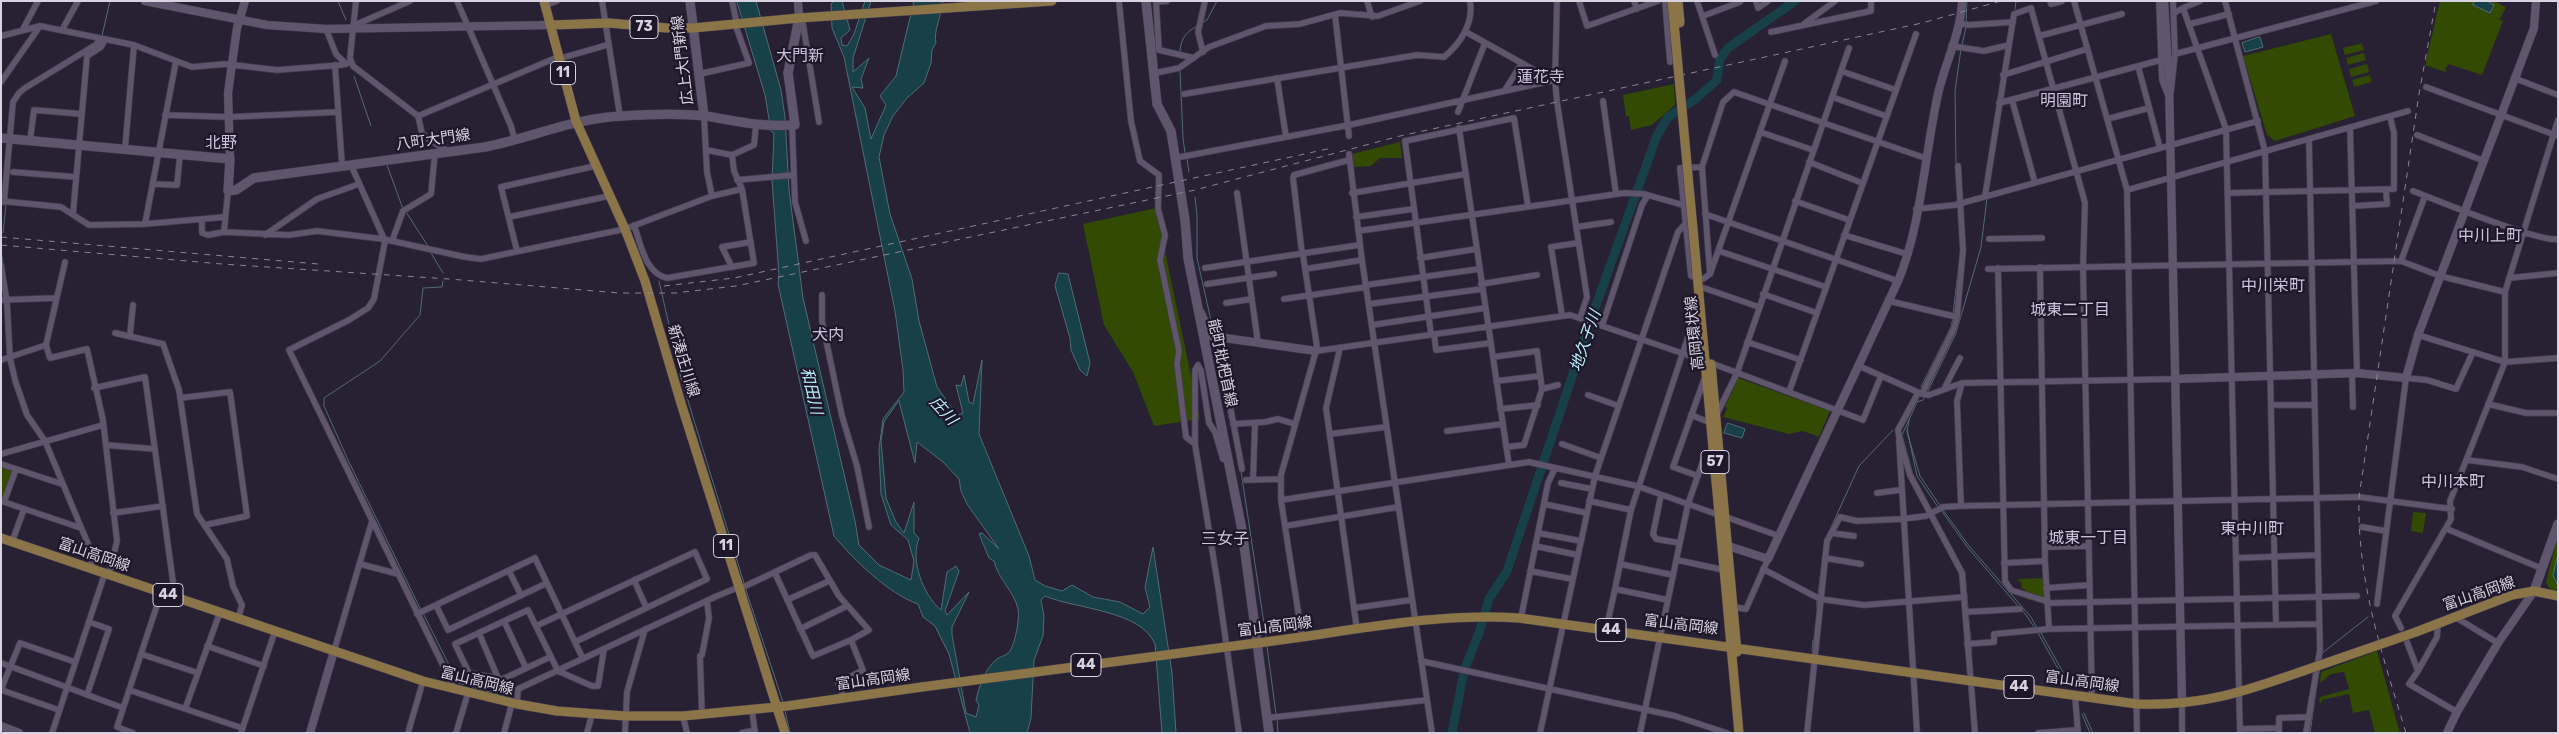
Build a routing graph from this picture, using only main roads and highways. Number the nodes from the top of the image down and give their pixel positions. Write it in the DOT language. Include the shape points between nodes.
graph roads {
  1 [pos="690,1"];
  2 [pos="1052,1"];
  3 [pos="1146,1"];
  4 [pos="1672,1"];
  5 [pos="1678,1"];
  6 [pos="545,3"];
  7 [pos="803,18"];
  8 [pos="551,25"];
  9 [pos="693,28"];
  10 [pos="704,116"];
  11 [pos="576,121"];
  12 [pos="5,139"];
  13 [pos="1702,278"];
  14 [pos="1708,362"];
  15 [pos="1722,516"];
  16 [pos="2558,524"];
  17 [pos="1,538"];
  18 [pos="1725,546"];
  19 [pos="2534,591"];
  20 [pos="2558,596"];
  21 [pos="1260,643"];
  22 [pos="1734,646"];
  23 [pos="777,706"];
  24 [pos="785,733"];
  25 [pos="1269,733"];
  26 [pos="1739,733"];
  1 -- 9 [label="main road, 広上大門新線"];
  2 -- 7 [label="main road, 73"];
  3 -- 21 [label="main road, 能町枇杷首線" via="1157,104 1171,131 1197,311 1242,530"];
  4 -- 13 [label="main road, 高岡環状線 / 57, bridge"];
  5 -- 13 [label="main road, 高岡環状線 / 57, bridge"];
  6 -- 8 [label="main road, 新湊庄川線 / 11"];
  7 -- 9 [label="main road, 73"];
  7 -- 10 [label="main road, 八町大門線" via="788,73 795,124 760,126"];
  8 -- 9 [label="main road, 73" via="605,23"];
  8 -- 11 [label="main road, 新湊庄川線 / 11"];
  9 -- 10 [label="main road, 広上大門新線"];
  10 -- 11 [label="main road, 八町大門線" via="620,116"];
  11 -- 12 [label="main road, 八町大門線" via="515,141 254,178 236,190 228,191 230,159"];
  11 -- 23 [label="main road, 新湊庄川線 / 11" via="609,196 630,227"];
  13 -- 14 [label="main road, 高岡環状線 / 57"];
  13 -- 14 [label="main road, 高岡環状線 / 57" via="1700,308"];
  14 -- 15 [label="main road, 高岡環状線 / 57" via="1717,414"];
  14 -- 15 [label="main road, 高岡環状線 / 57" via="1706,373"];
  15 -- 18 [label="main road, 高岡環状線 / 57"];
  16 -- 19 [label="main road"];
  17 -- 23 [label="main road, 富山高岡線 / 44" via="423,681 515,704 625,716 702,715"];
  18 -- 22 [label="main road, 高岡環状線 / 57" via="1734,607"];
  18 -- 22 [label="main road, 高岡環状線 / 57" via="1724,570"];
  19 -- 20 [label="main road, 富山高岡線 / 44"];
  19 -- 22 [label="main road, 富山高岡線 / 44, bridge" via="2512,595 2239,694 2182,704 2137,704"];
  21 -- 22 [label="main road, 富山高岡線 / 44" via="1414,621 1492,616"];
  21 -- 23 [label="main road, 富山高岡線 / 44, bridge"];
  21 -- 25 [label="main road, 能町枇杷首線" via="1274,717"];
  22 -- 26 [label="main road, 高岡環状線 / 57"];
  23 -- 24 [label="main road, 新湊庄川線 / 11"];
}
